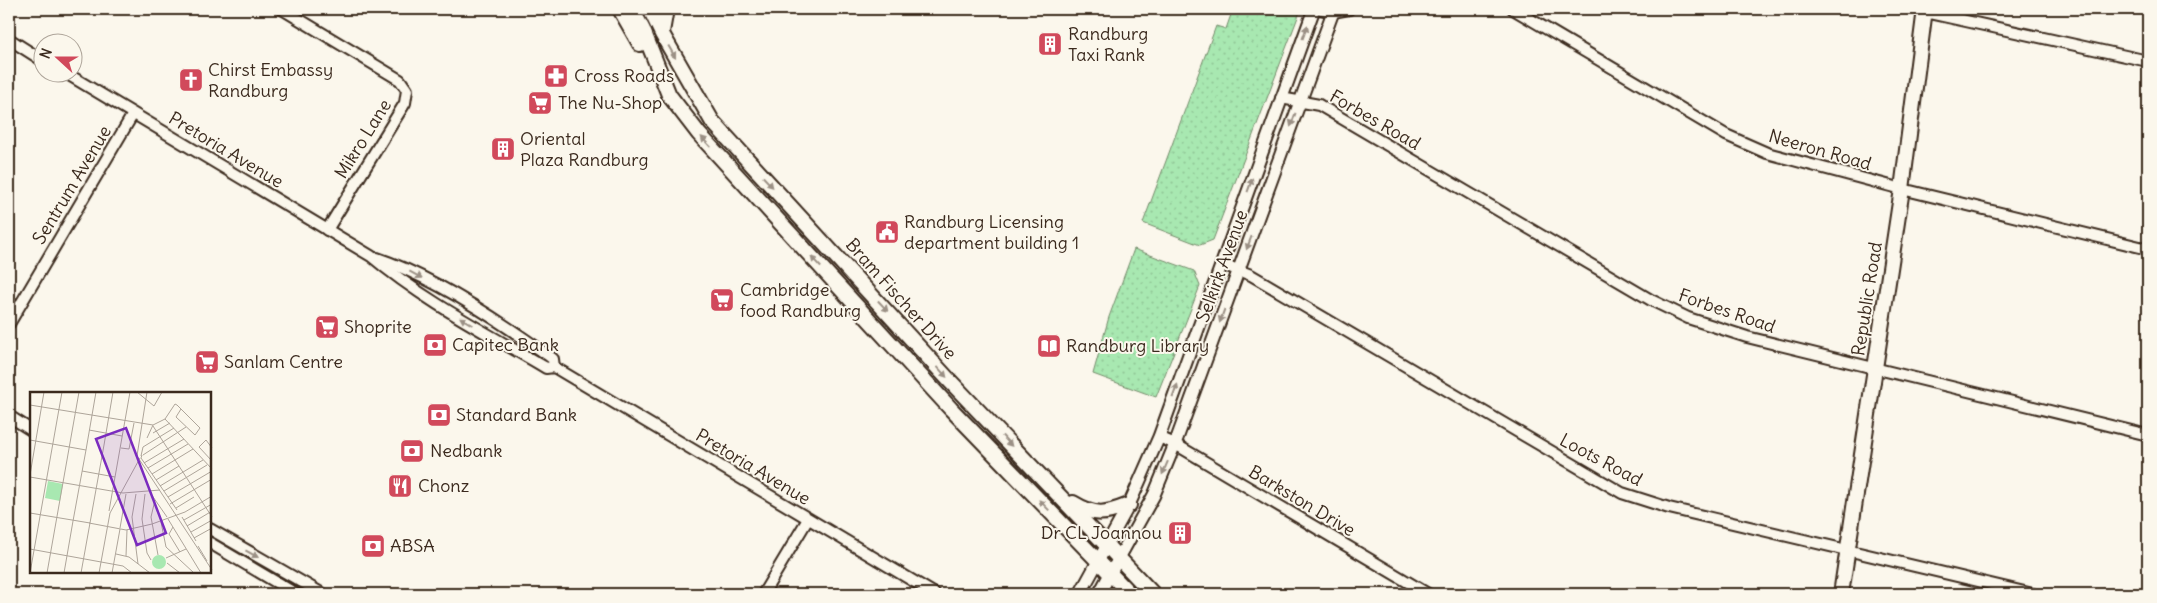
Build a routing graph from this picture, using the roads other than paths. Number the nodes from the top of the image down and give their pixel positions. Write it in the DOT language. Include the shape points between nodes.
graph roads {
  1 [pos="282,9"];
  2 [pos="620,9"];
  3 [pos="632,9"];
  4 [pos="650,9"];
  5 [pos="666,9"];
  6 [pos="1314,9"];
  7 [pos="1320,9"];
  8 [pos="1349,9"];
  9 [pos="1513,9"];
  10 [pos="1925,10"];
  11 [pos="1334,11"];
  12 [pos="662,34"];
  13 [pos="9,39"];
  14 [pos="32,54"];
  15 [pos="2148,61"];
  16 [pos="80,82"];
  17 [pos="669,95"];
  18 [pos="1281,98"];
  19 [pos="1300,102"];
  20 [pos="133,114"];
  21 [pos="1902,189"];
  22 [pos="327,230"];
  23 [pos="2148,249"];
  24 [pos="371,256"];
  25 [pos="1222,264"];
  26 [pos="1239,270"];
  27 [pos="9,324"];
  28 [pos="554,367"];
  29 [pos="1875,369"];
  30 [pos="9,416"];
  31 [pos="30,429"];
  32 [pos="2148,435"];
  33 [pos="1159,437"];
  34 [pos="1175,444"];
  35 [pos="1058,493"];
  36 [pos="1129,505"];
  37 [pos="808,519"];
  38 [pos="211,530"];
  39 [pos="211,544"];
  40 [pos="1108,546"];
  41 [pos="1848,550"];
  42 [pos="1119,559"];
  43 [pos="1099,562"];
  44 [pos="1110,574"];
  45 [pos="296,594"];
  46 [pos="324,594"];
  47 [pos="763,594"];
  48 [pos="935,594"];
  49 [pos="1080,594"];
  50 [pos="1099,594"];
  51 [pos="1130,594"];
  52 [pos="1153,594"];
  53 [pos="1428,594"];
  54 [pos="1841,594"];
  55 [pos="2032,594"];
  1 -- 22 [label="street, Mikro Lane" via="400,80 407,90 405,103"];
  2 -- 17 [label="main road"];
  3 -- 17 [label="main road, Bram Fischer Drive"];
  4 -- 12 [label="main road, Bram Fischer Drive"];
  5 -- 12 [label="main road"];
  18 -- 6 [label="street, Selkirk Avenue, one-way"];
  7 -- 11 [label="street"];
  8 -- 11 [label="street"];
  9 -- 21 [label="street, Neeron Road" via="1745,145"];
  10 -- 15 [label="street"];
  10 -- 21 [label="main road, Republic Road"];
  11 -- 19 [label="street, Selkirk Avenue"];
  12 -- 35 [label="main road, Bram Fischer Drive, one-way" via="712,121 948,379"];
  13 -- 14 [label="street"];
  16 -- 20 [label="street, Pretoria Avenue"];
  43 -- 17 [label="main road, Bram Fischer Drive, one-way" via="938,396 699,134"];
  18 -- 19 [label="street, Forbes Road"];
  25 -- 18 [label="street, Selkirk Avenue, one-way"];
  19 -- 26 [label="street, Selkirk Avenue, one-way"];
  19 -- 29 [label="street, Forbes Road" via="1319,105 1688,318 1747,337"];
  20 -- 22 [label="street, Pretoria Avenue"];
  20 -- 27 [label="street, Sentrum Avenue"];
  21 -- 23 [label="street, Neeron Road"];
  21 -- 29 [label="main road, Republic Road"];
  22 -- 24 [label="street, Pretoria Avenue"];
  28 -- 24 [label="street, Pretoria Avenue, one-way" via="546,368 421,294"];
  24 -- 28 [label="street, Pretoria Avenue, one-way" via="413,274 471,306 549,356"];
  25 -- 26 [label="street, Loots Road"];
  33 -- 25 [label="street, Selkirk Avenue, one-way"];
  26 -- 34 [label="street, Selkirk Avenue, one-way"];
  26 -- 41 [label="street, Loots Road" via="1622,493 1669,508"];
  28 -- 37 [label="street, Pretoria Avenue"];
  29 -- 32 [label="street, Forbes Road"];
  29 -- 41 [label="main road, Republic Road"];
  30 -- 31 [label="street"];
  33 -- 34 [label="street, Barkston Drive"];
  33 -- 36 [label="street, Selkirk Avenue"];
  34 -- 42 [label="street, Selkirk Avenue, one-way" via="1154,495"];
  34 -- 53 [label="street, Barkston Drive"];
  35 -- 36 [label="main road" via="1098,514"];
  35 -- 40 [label="main road, Bram Fischer Drive"];
  36 -- 40 [label="street, Selkirk Avenue"];
  37 -- 47 [label="street"];
  37 -- 48 [label="street, Pretoria Avenue"];
  38 -- 46 [label="street, one-way"];
  39 -- 45 [label="street"];
  40 -- 42 [label="main road, Bram Fischer Drive"];
  40 -- 43 [label="street, Selkirk Avenue"];
  41 -- 54 [label="main road, Republic Road"];
  41 -- 55 [label="street, Loots Road"];
  42 -- 44 [label="street, Selkirk Avenue"];
  42 -- 52 [label="main road, Bram Fischer Drive"];
  43 -- 44 [label="main road, Bram Fischer Drive"];
  43 -- 49 [label="street, Selkirk Avenue"];
  44 -- 50 [label="street, Selkirk Avenue"];
  44 -- 51 [label="main road, Bram Fischer Drive"];
}
